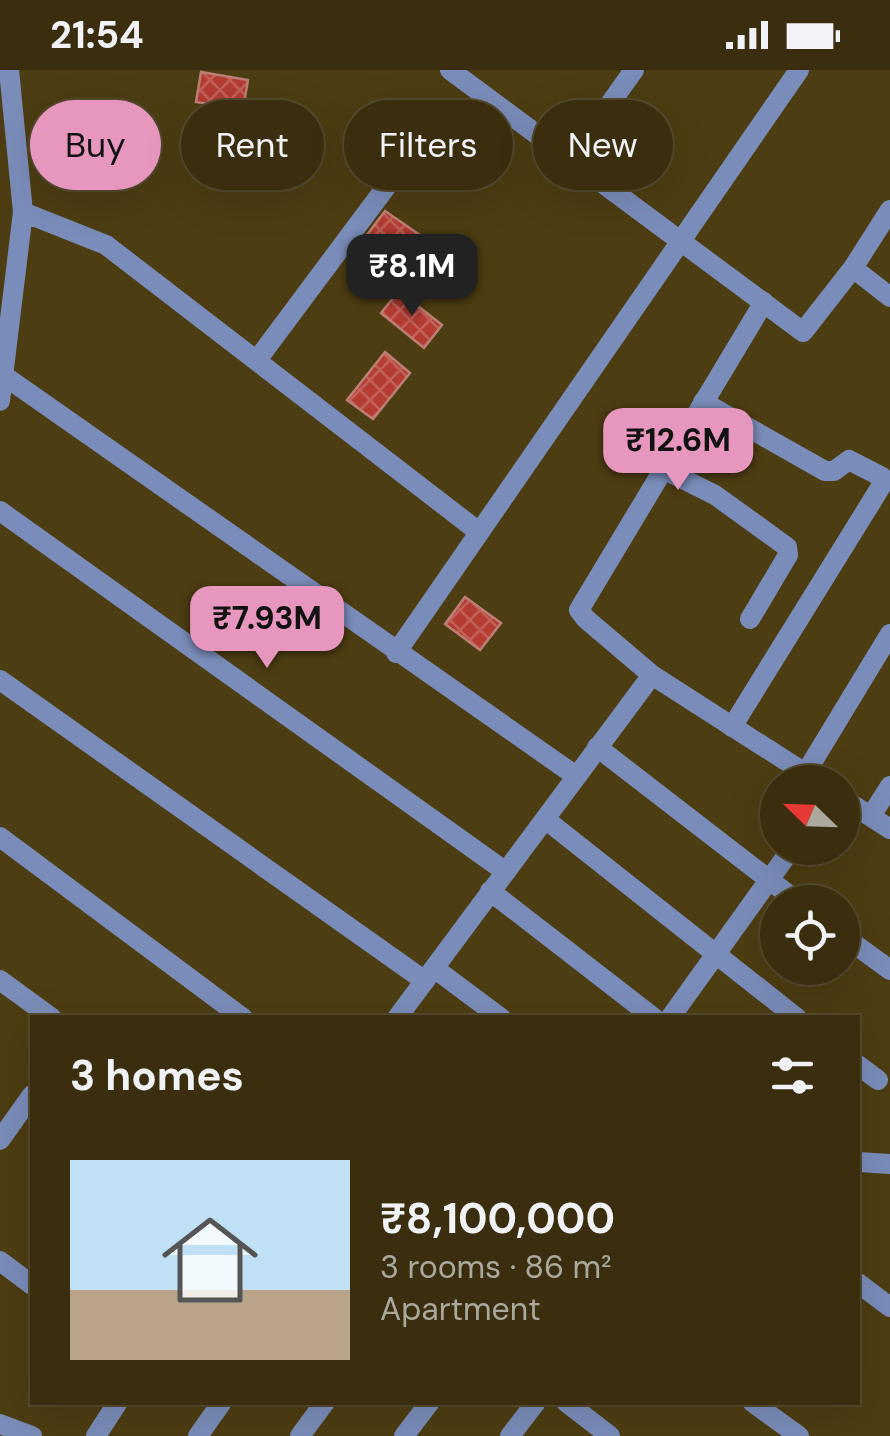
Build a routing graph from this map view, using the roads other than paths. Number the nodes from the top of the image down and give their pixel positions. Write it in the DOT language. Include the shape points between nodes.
graph roads {
  1 [pos="8,70"];
  2 [pos="450,70"];
  3 [pos="634,70"];
  4 [pos="798,70"];
  5 [pos="613,100"];
  6 [pos="533,132"];
  7 [pos="384,190"];
  8 [pos="611,190"];
  9 [pos="890,210"];
  10 [pos="23,212"];
  11 [pos="0,220"];
  12 [pos="20,233"];
  13 [pos="679,240"];
  14 [pos="853,268"];
  15 [pos="890,297"];
  16 [pos="764,302"];
  17 [pos="257,360"];
  18 [pos="3,376"];
  19 [pos="0,401"];
  20 [pos="704,402"];
  21 [pos="664,468"];
  22 [pos="0,511"];
  23 [pos="479,532"];
  24 [pos="750,618"];
  25 [pos="890,634"];
  26 [pos="396,652"];
  27 [pos="652,674"];
  28 [pos="0,680"];
  29 [pos="732,727"];
  30 [pos="597,747"];
  31 [pos="792,765"];
  32 [pos="819,765"];
  33 [pos="576,776"];
  34 [pos="890,786"];
  35 [pos="860,809"];
  36 [pos="871,816"];
  37 [pos="545,818"];
  38 [pos="890,829"];
  39 [pos="0,837"];
  40 [pos="779,865"];
  41 [pos="506,872"];
  42 [pos="768,880"];
  43 [pos="775,885"];
  44 [pos="490,892"];
  45 [pos="860,948"];
  46 [pos="716,954"];
  47 [pos="890,970"];
  48 [pos="429,974"];
  49 [pos="0,980"];
  50 [pos="48,1015"];
  51 [pos="239,1015"];
  52 [pos="400,1015"];
  53 [pos="496,1015"];
  54 [pos="650,1015"];
  55 [pos="672,1015"];
  56 [pos="793,1015"];
  57 [pos="860,1066"];
  58 [pos="878,1080"];
  59 [pos="30,1098"];
  60 [pos="0,1140"];
  61 [pos="860,1162"];
  62 [pos="890,1164"];
  63 [pos="0,1262"];
  64 [pos="30,1284"];
  65 [pos="860,1285"];
  66 [pos="890,1308"];
  67 [pos="116,1405"];
  68 [pos="220,1405"];
  69 [pos="323,1405"];
  70 [pos="428,1405"];
  71 [pos="534,1405"];
  72 [pos="570,1405"];
  73 [pos="756,1405"];
  74 [pos="0,1424"];
  75 [pos="32,1436"];
  76 [pos="96,1436"];
  77 [pos="198,1436"];
  78 [pos="300,1436"];
  79 [pos="404,1436"];
  80 [pos="510,1436"];
  81 [pos="610,1436"];
  82 [pos="798,1436"];
  1 -- 10 [label="street"];
  2 -- 6 [label="street"];
  3 -- 5 [label="street"];
  4 -- 13 [label="street"];
  7 -- 17 [label="street"];
  8 -- 13 [label="street"];
  9 -- 14 [label="street"];
  10 -- 12 [label="street"];
  10 -- 17 [label="street" via="106,246"];
  11 -- 12 [label="street"];
  12 -- 18 [label="street"];
  13 -- 16 [label="street"];
  13 -- 23 [label="street"];
  14 -- 15 [label="street"];
  14 -- 16 [label="street" via="803,332"];
  16 -- 20 [label="street"];
  17 -- 23 [label="street"];
  18 -- 19 [label="street"];
  18 -- 26 [label="street"];
  20 -- 21 [label="street"];
  20 -- 29 [label="street" via="824,471 850,460 882,477"];
  21 -- 24 [label="street" via="787,547"];
  21 -- 27 [label="street" via="580,610"];
  22 -- 41 [label="street"];
  23 -- 26 [label="street"];
  25 -- 32 [label="street"];
  26 -- 33 [label="street"];
  27 -- 29 [label="street"];
  27 -- 30 [label="street"];
  28 -- 48 [label="street"];
  29 -- 31 [label="street"];
  30 -- 33 [label="street"];
  30 -- 42 [label="street"];
  33 -- 37 [label="street"];
  34 -- 36 [label="street"];
  35 -- 36 [label="street"];
  36 -- 38 [label="street"];
  37 -- 41 [label="street"];
  37 -- 46 [label="street"];
  39 -- 51 [label="street"];
  40 -- 42 [label="street"];
  41 -- 44 [label="street"];
  42 -- 43 [label="street"];
  42 -- 46 [label="street"];
  44 -- 48 [label="street"];
  44 -- 54 [label="street"];
  45 -- 47 [label="street"];
  46 -- 55 [label="street"];
  46 -- 56 [label="street"];
  48 -- 52 [label="street"];
  48 -- 53 [label="street"];
  49 -- 50 [label="street"];
  57 -- 58 [label="street"];
  59 -- 60 [label="street"];
  61 -- 62 [label="street"];
  63 -- 64 [label="street"];
  65 -- 66 [label="street"];
  67 -- 76 [label="street"];
  68 -- 77 [label="street"];
  69 -- 78 [label="street"];
  70 -- 79 [label="street"];
  71 -- 80 [label="street"];
  72 -- 81 [label="street"];
  73 -- 82 [label="street"];
  74 -- 75 [label="street"];
}
